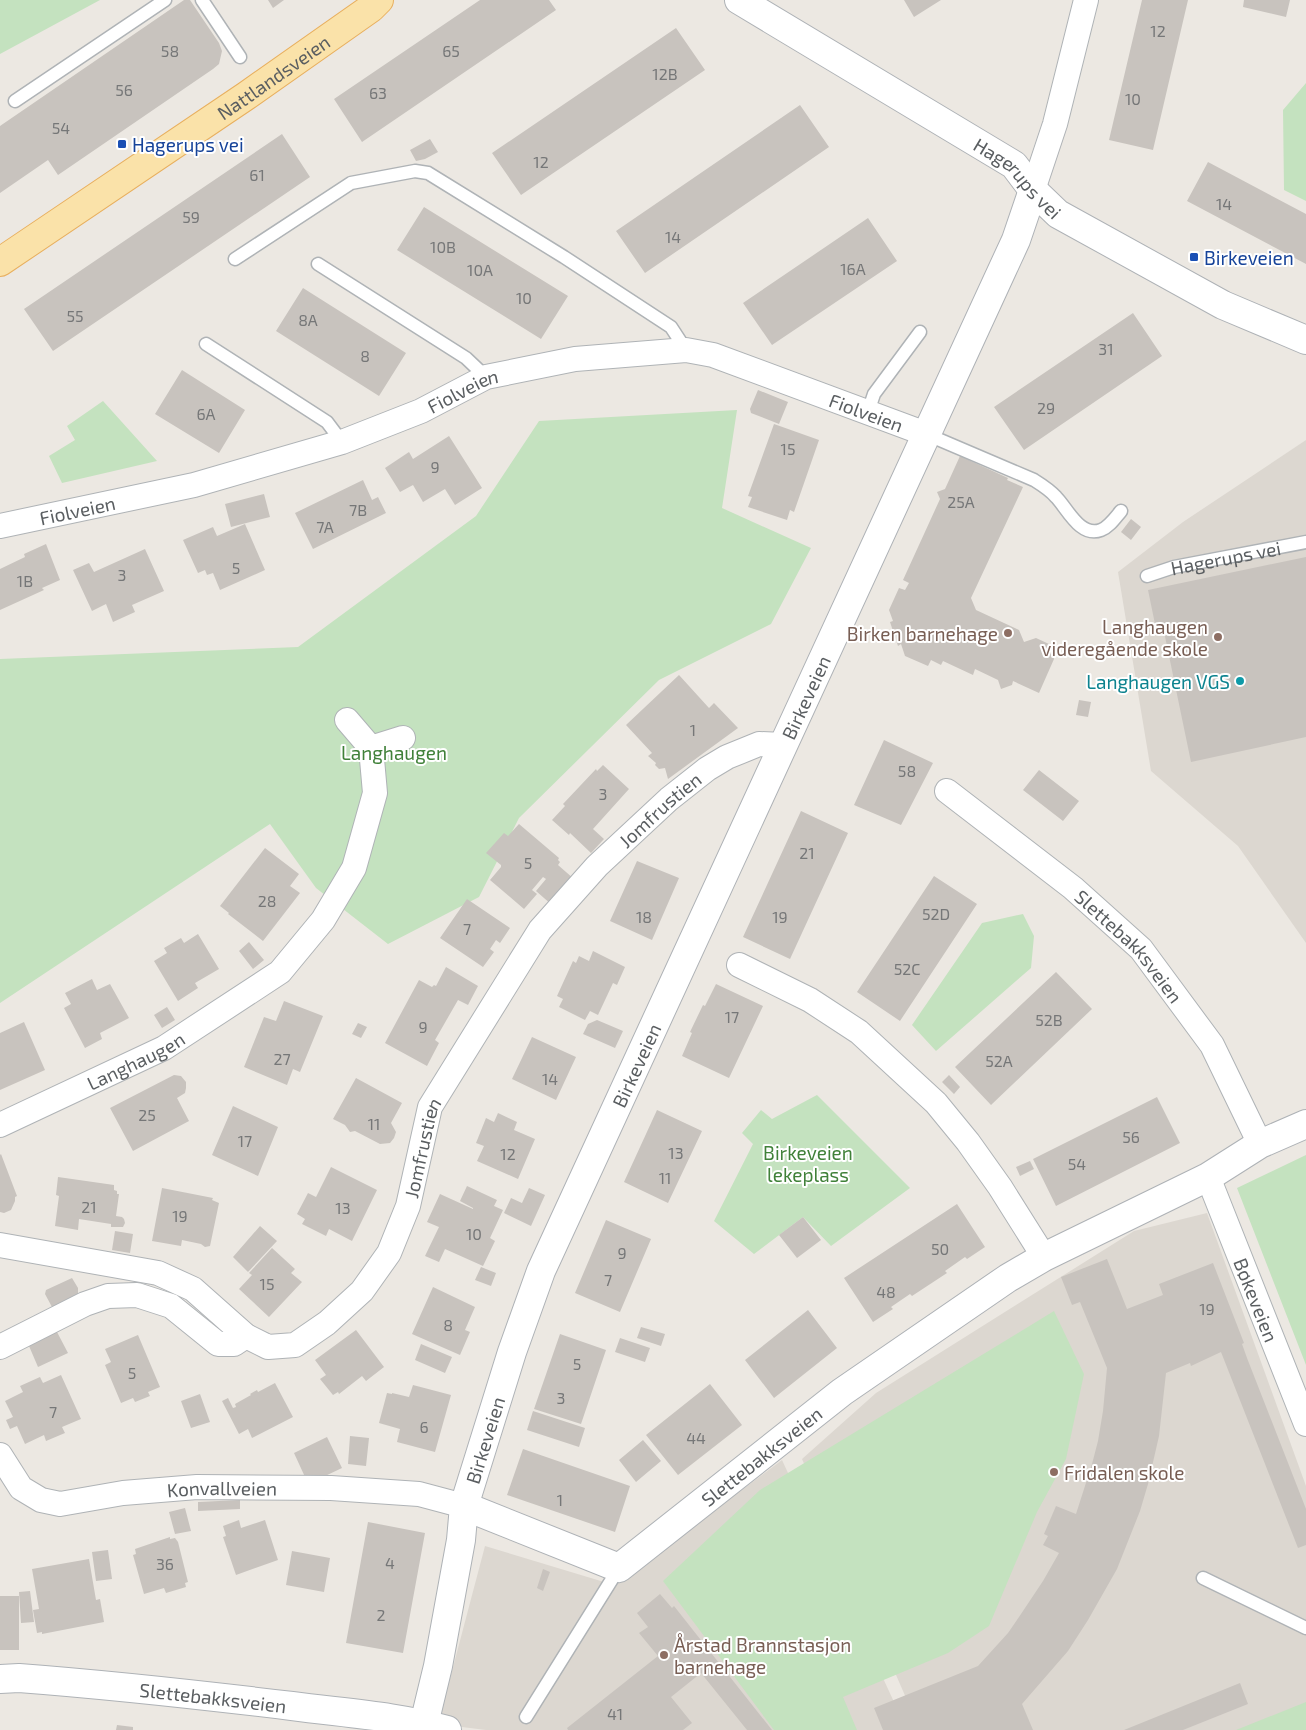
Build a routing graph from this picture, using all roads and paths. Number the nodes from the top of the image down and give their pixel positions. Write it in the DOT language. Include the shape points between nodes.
graph roads {
  1 [pos="165,0"];
  2 [pos="202,0"];
  3 [pos="740,0"];
  4 [pos="1086,0"];
  5 [pos="380,2"];
  6 [pos="240,57"];
  7 [pos="15,101"];
  8 [pos="1034,190"];
  9 [pos="236,259"];
  10 [pos="0,262"];
  11 [pos="318,264"];
  12 [pos="920,332"];
  13 [pos="1306,340"];
  14 [pos="206,344"];
  15 [pos="686,350"];
  16 [pos="486,377"];
  17 [pos="868,412"];
  18 [pos="926,434"];
  19 [pos="342,442"];
  20 [pos="1121,511"];
  21 [pos="0,526"];
  22 [pos="1306,542"];
  23 [pos="1146,576"];
  24 [pos="347,720"];
  25 [pos="402,738"];
  26 [pos="784,745"];
  27 [pos="371,748"];
  28 [pos="947,790"];
  29 [pos="739,965"];
  30 [pos="1306,1124"];
  31 [pos="0,1125"];
  32 [pos="1260,1144"];
  33 [pos="1208,1177"];
  34 [pos="0,1245"];
  35 [pos="1044,1257"];
  36 [pos="246,1336"];
  37 [pos="0,1347"];
  38 [pos="1306,1424"];
  39 [pos="0,1456"];
  40 [pos="464,1506"];
  41 [pos="619,1568"];
  42 [pos="1203,1578"];
  43 [pos="1306,1628"];
  44 [pos="0,1679"];
  45 [pos="526,1717"];
  46 [pos="435,1727"];
  1 -- 7 [label="lane"];
  2 -- 6 [label="lane"];
  3 -- 8 [label="street, Hagerups vei" via="1014,165"];
  4 -- 8 [label="street, Birkeveien" via="1055,124"];
  5 -- 10 [label="main road, Nattlandsveien"];
  8 -- 13 [label="street, Hagerups vei" via="1058,214 1215,301"];
  8 -- 18 [label="street, Birkeveien" via="1016,240"];
  9 -- 15 [label="lane" via="351,183 415,171 428,173 671,327"];
  11 -- 16 [label="lane" via="466,358"];
  12 -- 17 [label="lane" via="874,394"];
  14 -- 19 [label="lane" via="327,422"];
  15 -- 16 [label="street, Fiolveien" via="575,359"];
  15 -- 17 [label="street, Fiolveien" via="713,355"];
  16 -- 19 [label="street, Fiolveien" via="421,411"];
  17 -- 18 [label="street, Fiolveien"];
  18 -- 20 [label="lane" via="1048,488 1078,524 1091,531 1106,528"];
  18 -- 26 [label="street, Birkeveien"];
  19 -- 21 [label="street, Fiolveien" via="194,485"];
  22 -- 23 [label="lane, Hagerups vei"];
  24 -- 27 [label="street"];
  25 -- 27 [label="street"];
  26 -- 36 [label="street, Jomfrustien" via="760,744 726,757 707,769 669,799 597,866 540,930 430,1107 408,1206 389,1253 362,1291 327,1323 295,1345 268,1347"];
  26 -- 40 [label="street, Birkeveien" via="541,1271"];
  27 -- 31 [label="street, Langhaugen" via="375,793 354,868 323,920 280,972 164,1048"];
  28 -- 32 [label="street, Slettebakksveien" via="1073,888 1142,949 1212,1045"];
  29 -- 35 [label="street" via="810,1000 859,1032 936,1103 968,1142"];
  30 -- 32 [label="street, Slettebakksveien"];
  32 -- 33 [label="street, Slettebakksveien"];
  33 -- 35 [label="street, Slettebakksveien"];
  33 -- 38 [label="street, Bøkeveien"];
  34 -- 36 [label="street, Jomfrustien" via="158,1273 193,1289"];
  35 -- 41 [label="street, Slettebakksveien" via="1008,1278 842,1392"];
  36 -- 37 [label="street" via="234,1344 218,1344 172,1306 137,1295 108,1296 84,1304"];
  39 -- 40 [label="street, Konvallveien" via="21,1488 40,1500 60,1504 122,1493 197,1487 331,1488 419,1494"];
  40 -- 41 [label="street"];
  40 -- 46 [label="street, Birkeveien" via="440,1656"];
  41 -- 45 [label="lane"];
  42 -- 43 [label="lane"];
  44 -- 46 [label="street, Slettebakksveien" via="137,1687"];
}
